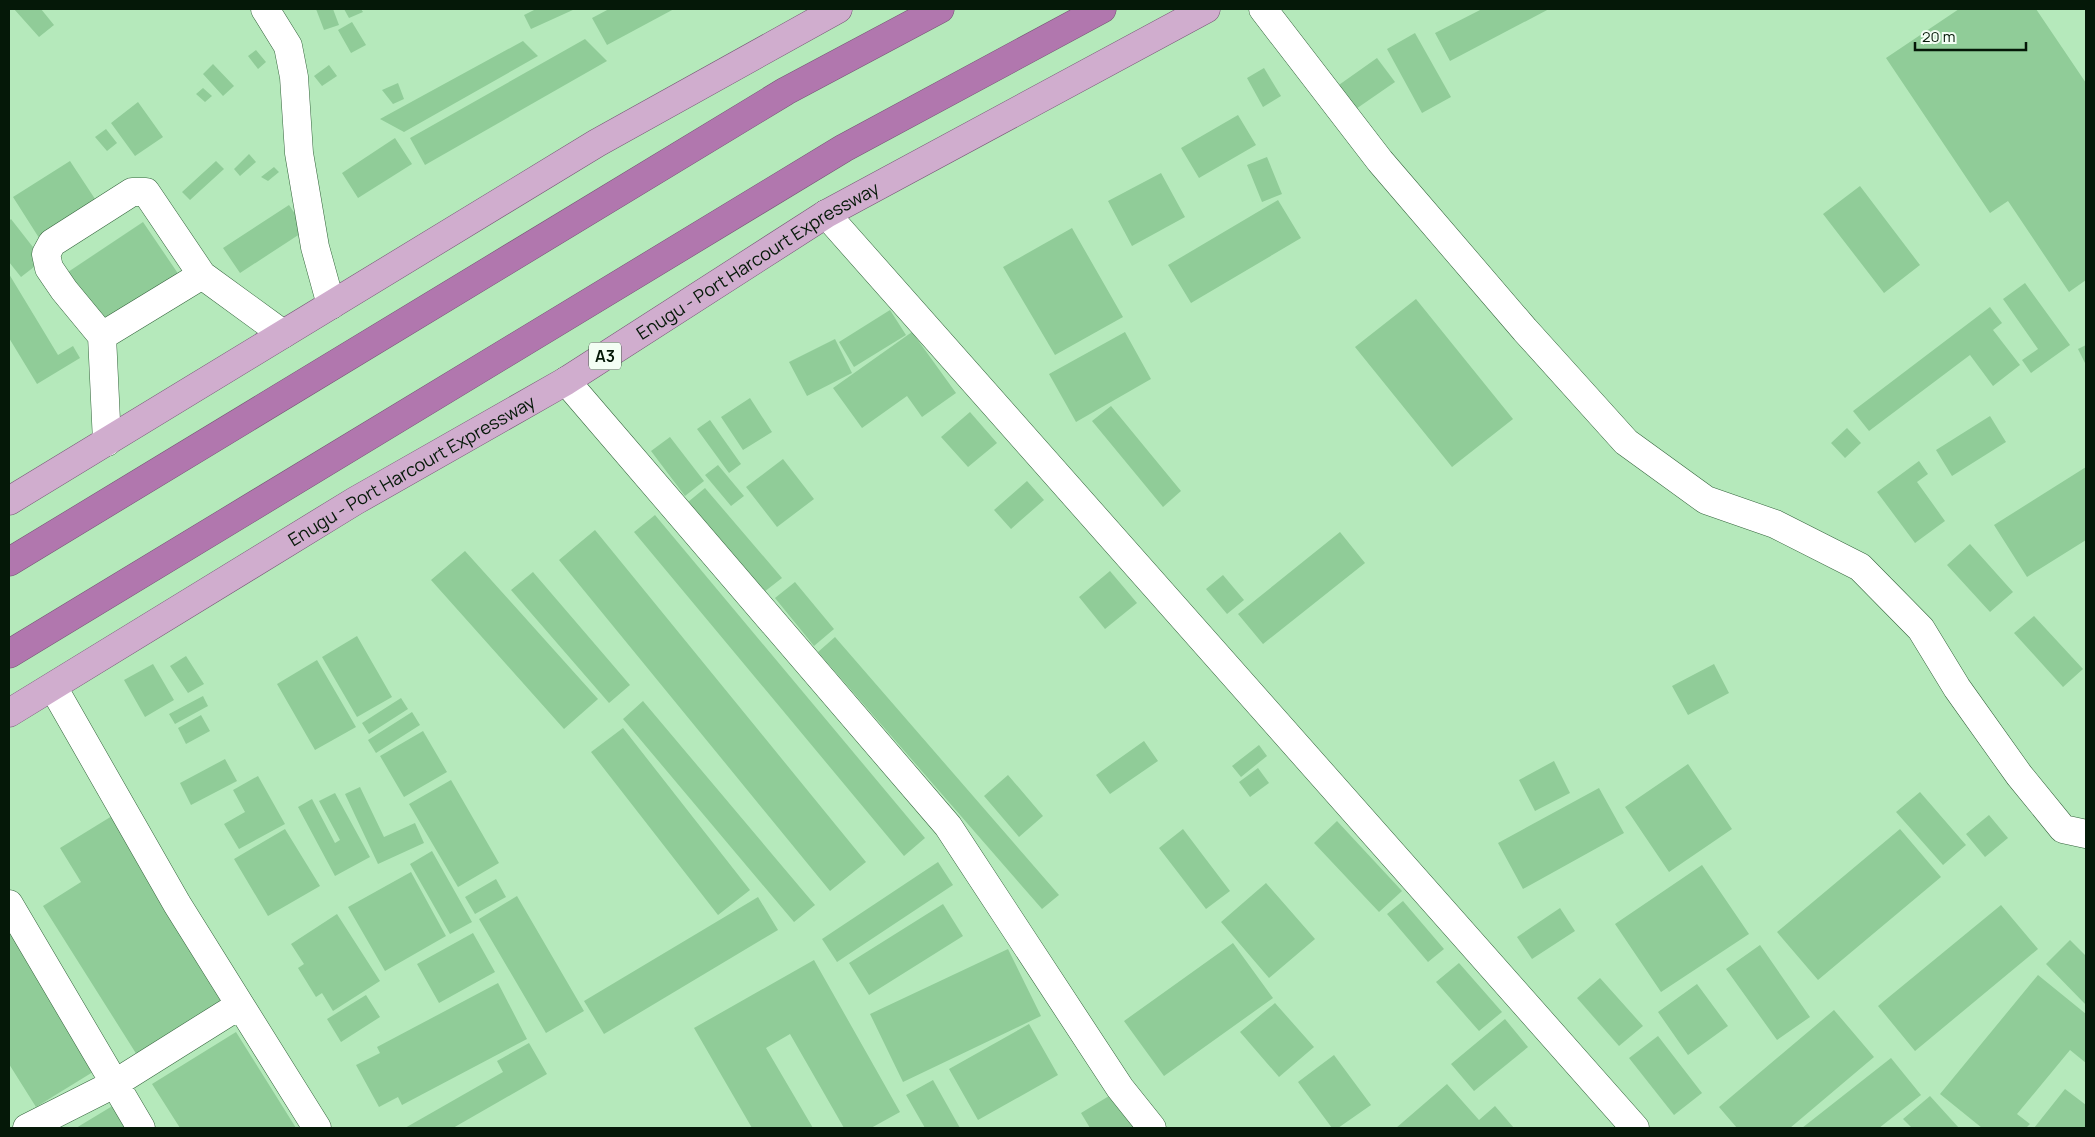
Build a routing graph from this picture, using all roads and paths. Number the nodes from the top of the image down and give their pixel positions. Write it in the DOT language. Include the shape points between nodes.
graph roads {
  1 [pos="265,9"];
  2 [pos="838,9"];
  3 [pos="940,9"];
  4 [pos="1102,9"];
  5 [pos="1206,9"];
  6 [pos="1263,9"];
  7 [pos="826,214"];
  8 [pos="202,275"];
  9 [pos="331,305"];
  10 [pos="283,334"];
  11 [pos="102,336"];
  12 [pos="566,381"];
  13 [pos="107,442"];
  14 [pos="9,501"];
  15 [pos="9,562"];
  16 [pos="9,654"];
  17 [pos="53,687"];
  18 [pos="9,713"];
  19 [pos="2086,834"];
  20 [pos="9,904"];
  21 [pos="240,1005"];
  22 [pos="114,1084"];
  23 [pos="9,1115"];
  24 [pos="17,1128"];
  25 [pos="27,1128"];
  26 [pos="141,1128"];
  27 [pos="317,1128"];
  28 [pos="1152,1128"];
  29 [pos="1635,1128"];
  1 -- 9 [label="street" via="288,46 294,77 299,153 315,247"];
  2 -- 9 [label="main road" via="597,143"];
  3 -- 15 [label="highway" via="786,91"];
  4 -- 16 [label="highway" via="844,148"];
  5 -- 7 [label="main road, Enugu - Port Harcourt Expressway / A3"];
  6 -- 19 [label="street" via="1380,160 1518,322 1626,442 1706,500 1775,524 1860,567 1921,629 1957,688 2019,775 2063,829"];
  7 -- 12 [label="main road, Enugu - Port Harcourt Expressway / A3"];
  7 -- 29 [label="street"];
  8 -- 10 [label="street"];
  8 -- 11 [label="street"];
  8 -- 11 [label="street" via="146,192 132,192 52,243 46,254 49,268 64,290"];
  9 -- 10 [label="main road"];
  10 -- 13 [label="main road"];
  11 -- 13 [label="street"];
  12 -- 17 [label="main road, Enugu - Port Harcourt Expressway / A3" via="355,501"];
  12 -- 28 [label="street" via="948,826 1120,1088"];
  13 -- 14 [label="main road"];
  17 -- 18 [label="main road, Enugu - Port Harcourt Expressway / A3"];
  17 -- 21 [label="street" via="176,904"];
  20 -- 22 [label="street"];
  21 -- 22 [label="street"];
  21 -- 27 [label="street"];
  22 -- 25 [label="street"];
  22 -- 26 [label="street"];
  23 -- 24 [label="street"];
}
